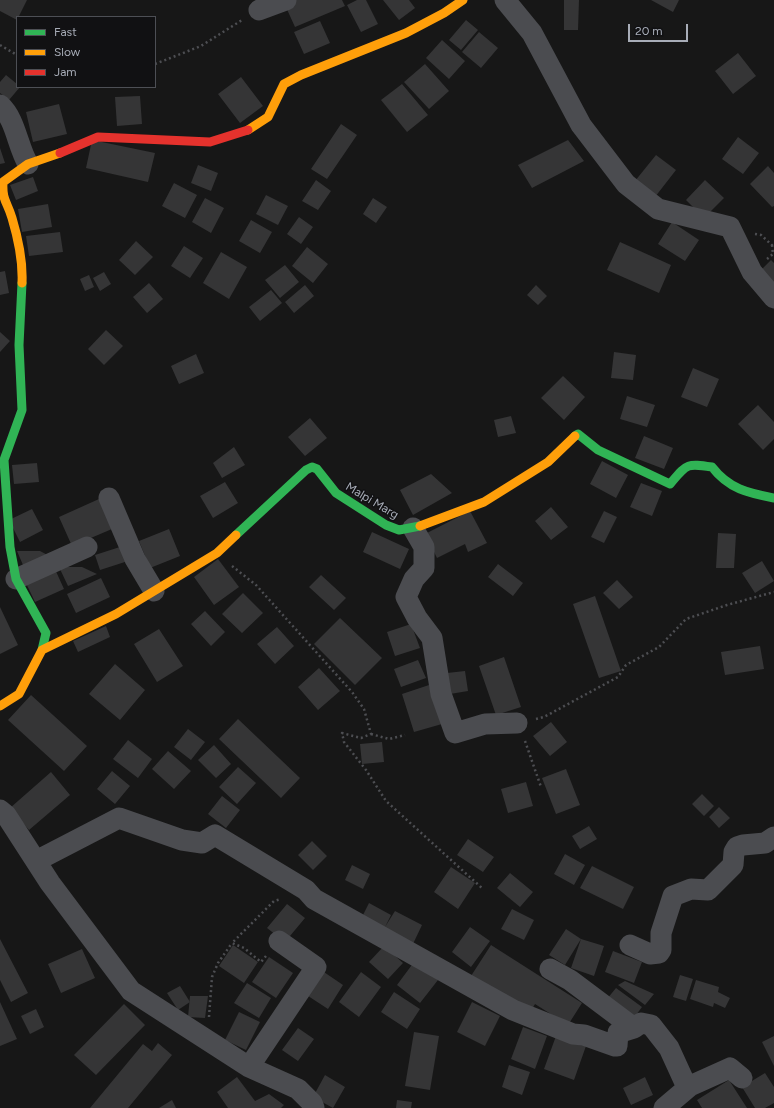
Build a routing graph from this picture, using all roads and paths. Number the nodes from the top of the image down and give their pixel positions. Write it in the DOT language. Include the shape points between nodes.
graph roads {
  1 [pos="286,0"];
  2 [pos="464,0"];
  3 [pos="505,0"];
  4 [pos="259,10"];
  5 [pos="0,45"];
  6 [pos="16,54"];
  7 [pos="156,64"];
  8 [pos="0,105"];
  9 [pos="28,164"];
  10 [pos="774,298"];
  11 [pos="3,492"];
  12 [pos="109,498"];
  13 [pos="774,498"];
  14 [pos="413,528"];
  15 [pos="87,547"];
  16 [pos="218,553"];
  17 [pos="16,579"];
  18 [pos="154,591"];
  19 [pos="774,592"];
  20 [pos="42,650"];
  21 [pos="0,706"];
  22 [pos="517,724"];
  23 [pos="371,734"];
  24 [pos="405,735"];
  25 [pos="541,787"];
  26 [pos="0,810"];
  27 [pos="774,837"];
  28 [pos="36,861"];
  29 [pos="482,889"];
  30 [pos="279,941"];
  31 [pos="232,943"];
  32 [pos="630,945"];
  33 [pos="550,969"];
  34 [pos="634,1028"];
  35 [pos="200,1034"];
  36 [pos="250,1066"];
  37 [pos="742,1078"];
  38 [pos="690,1086"];
  39 [pos="314,1108"];
  40 [pos="664,1108"];
  1 -- 4 [label="street"];
  2 -- 9 [label="street" via="406,33 301,74 284,84 268,117 244,132 210,142 98,137"];
  3 -- 10 [label="street" via="532,33 581,125 626,184 658,209 730,227 752,272"];
  4 -- 7 [label="path" via="201,46"];
  5 -- 6 [label="path"];
  8 -- 9 [label="street" via="17,134 20,152"];
  9 -- 11 [label="street" via="3,182 2,195 12,217 23,270 18,345 22,410 4,460"];
  11 -- 17 [label="street"];
  12 -- 18 [label="street" via="135,559"];
  13 -- 14 [label="street, Malpi Marg" via="746,493 719,476 712,467 692,464 683,468 670,484 598,450 578,434 548,462 484,502"];
  14 -- 16 [label="street, Malpi Marg" via="399,530 386,526 336,493 317,469 312,467"];
  14 -- 22 [label="street" via="424,547 424,568 414,579 406,597 432,638 441,694 456,733 485,724"];
  15 -- 17 [label="street"];
  16 -- 18 [label="street, Malpi Marg"];
  16 -- 23 [label="path" via="256,585 352,692 364,709"];
  17 -- 20 [label="street" via="46,633"];
  18 -- 20 [label="street, Malpi Marg" via="116,614"];
  19 -- 22 [label="path" via="686,619 659,648 626,664 618,677 544,717"];
  20 -- 21 [label="street" via="19,694"];
  22 -- 25 [label="path" via="526,741"];
  23 -- 24 [label="path" via="389,739"];
  23 -- 29 [label="path" via="361,738 342,733 344,742 386,801"];
  26 -- 28 [label="street" via="6,815"];
  27 -- 32 [label="street" via="765,843 743,844 735,849 733,865 708,890 691,888 673,896 661,933 659,953 650,954"];
  28 -- 34 [label="street" via="119,818 182,840 202,843 215,835 306,890 314,899 513,1010 573,1034 584,1035 615,1046 619,1041 618,1033"];
  28 -- 35 [label="street" via="130,991"];
  30 -- 36 [label="street" via="316,967"];
  31 -- 35 [label="path" via="212,977 210,1016"];
  33 -- 34 [label="street" via="570,980"];
  34 -- 38 [label="street" via="641,1023 651,1025 669,1048 685,1083"];
  35 -- 36 [label="street"];
  36 -- 39 [label="street" via="298,1089 312,1102"];
  37 -- 38 [label="street" via="730,1068"];
  38 -- 40 [label="street"];
}
